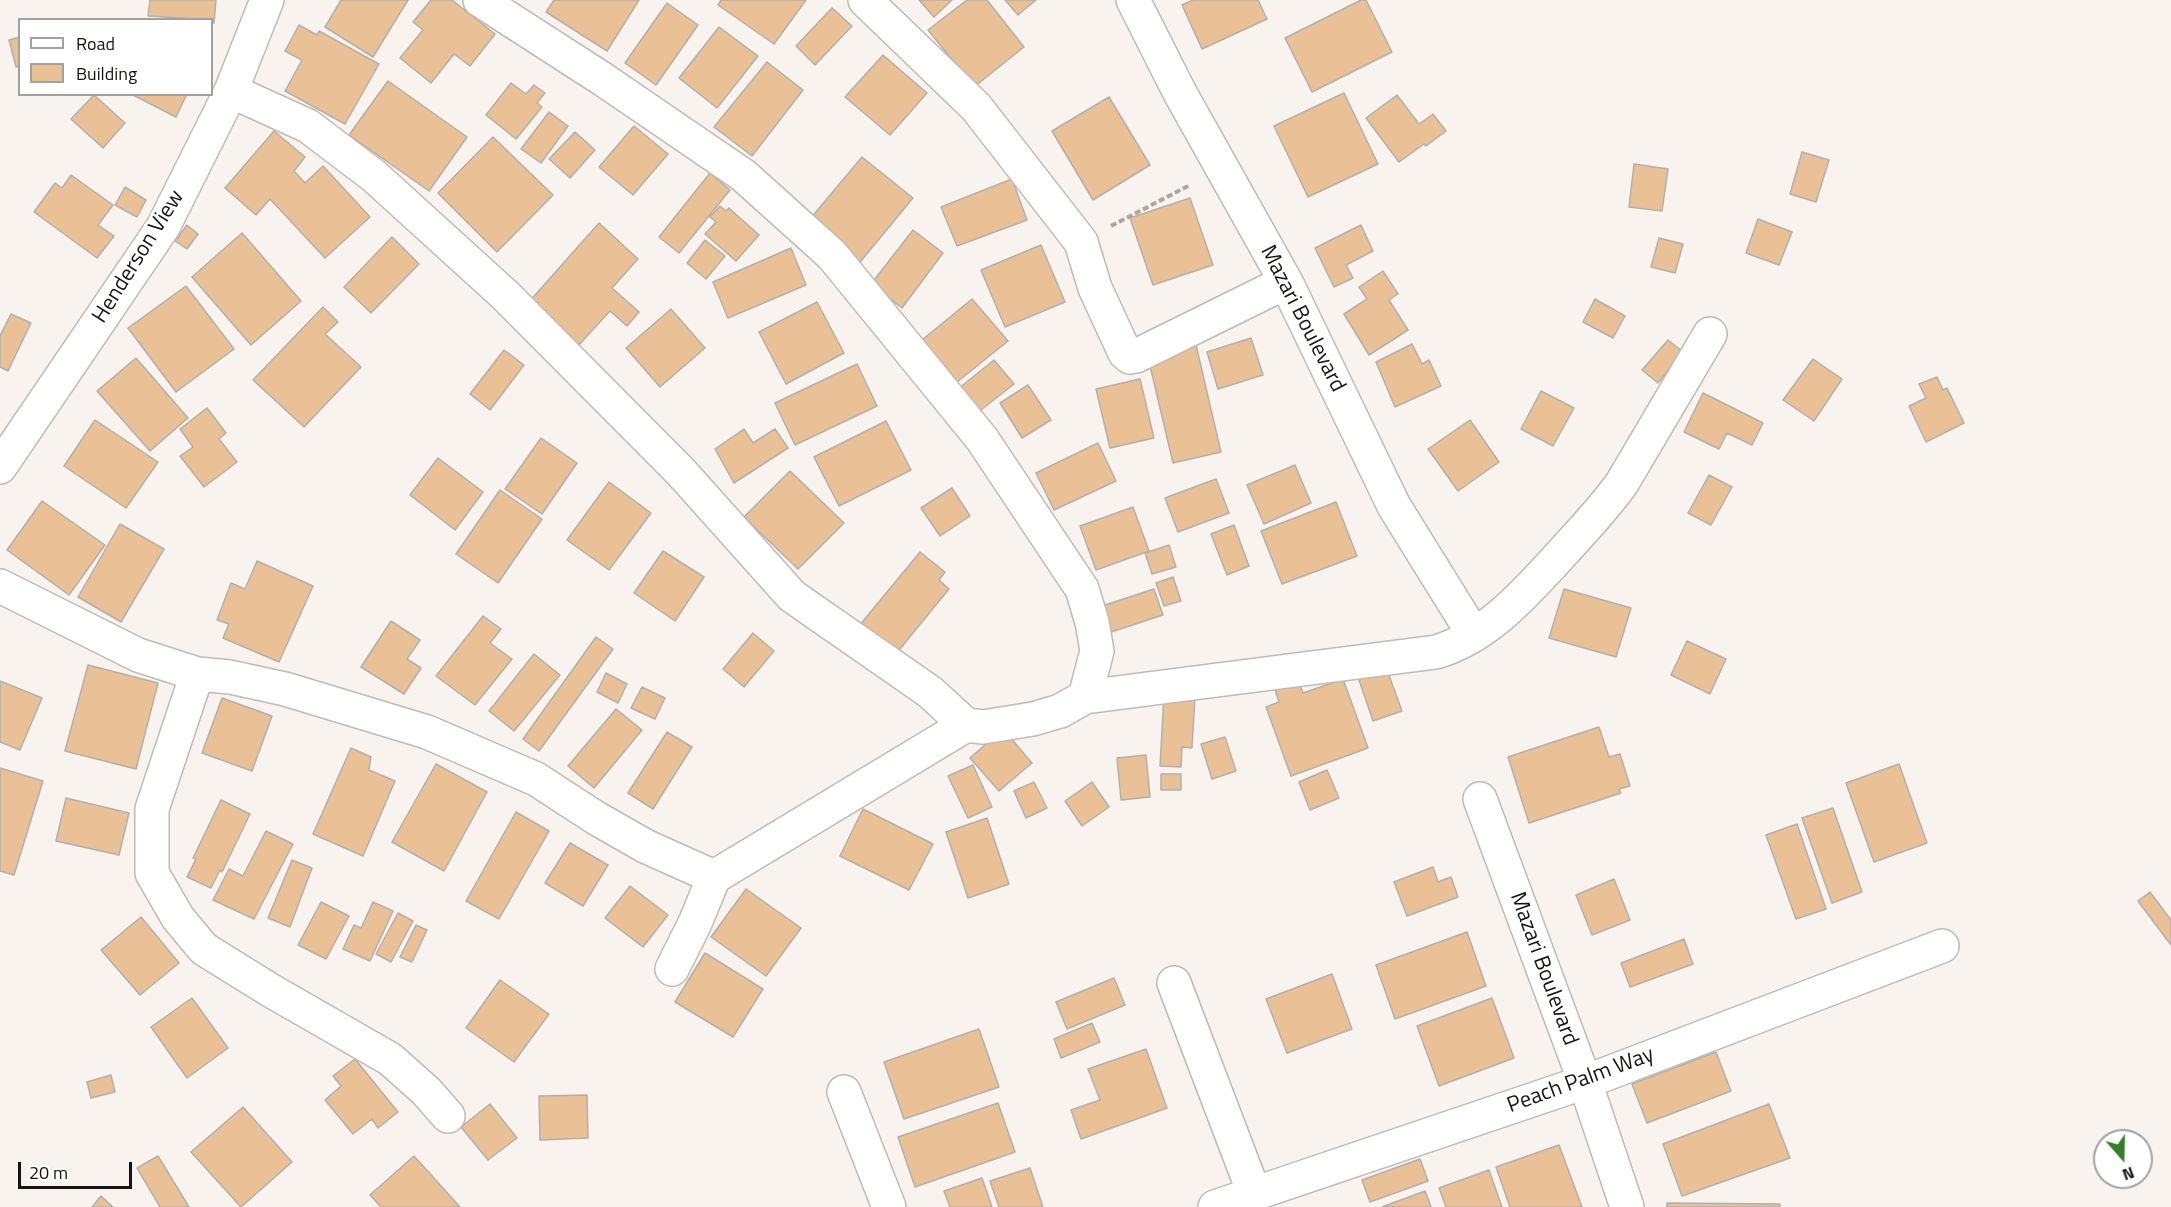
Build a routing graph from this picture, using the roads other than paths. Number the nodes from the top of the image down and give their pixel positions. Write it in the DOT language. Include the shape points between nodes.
graph roads {
  1 [pos="267,0"];
  2 [pos="480,0"];
  3 [pos="865,0"];
  4 [pos="1134,0"];
  5 [pos="231,92"];
  6 [pos="1286,282"];
  7 [pos="1710,334"];
  8 [pos="0,467"];
  9 [pos="0,586"];
  10 [pos="1474,635"];
  11 [pos="198,674"];
  12 [pos="1085,698"];
  13 [pos="966,725"];
  14 [pos="1480,799"];
  15 [pos="714,877"];
  16 [pos="1942,946"];
  17 [pos="672,969"];
  18 [pos="1174,983"];
  19 [pos="1585,1082"];
  20 [pos="844,1092"];
  21 [pos="448,1116"];
  22 [pos="1254,1193"];
  23 [pos="889,1207"];
  24 [pos="1215,1207"];
  25 [pos="1627,1207"];
  1 -- 5 [label="street, Henderson View"];
  2 -- 12 [label="street" via="743,175 832,255 982,439 1082,589 1097,651"];
  3 -- 6 [label="street" via="976,107 1081,242 1095,288 1130,357"];
  4 -- 6 [label="street, Mazari Boulevard" via="1180,93"];
  5 -- 8 [label="street, Henderson View" via="163,227"];
  5 -- 13 [label="street" via="308,126 374,176 547,337 681,472 792,596 930,692"];
  6 -- 10 [label="street, Mazari Boulevard" via="1394,506"];
  7 -- 10 [label="street" via="1610,500 1505,612"];
  9 -- 11 [label="street" via="138,655"];
  10 -- 12 [label="street" via="1436,652"];
  11 -- 15 [label="street" via="285,689 427,732 536,779 645,846"];
  11 -- 21 [label="street" via="152,809 152,873 178,918 204,949 390,1059"];
  12 -- 13 [label="street" via="1033,719 983,727"];
  13 -- 15 [label="street"];
  14 -- 19 [label="street, Mazari Boulevard"];
  15 -- 17 [label="street"];
  16 -- 19 [label="street, Peach Palm Way"];
  18 -- 22 [label="street"];
  19 -- 22 [label="street, Peach Palm Way"];
  19 -- 25 [label="street, Mazari Boulevard"];
  20 -- 23 [label="street"];
  22 -- 24 [label="street, Peach Palm Way"];
}
